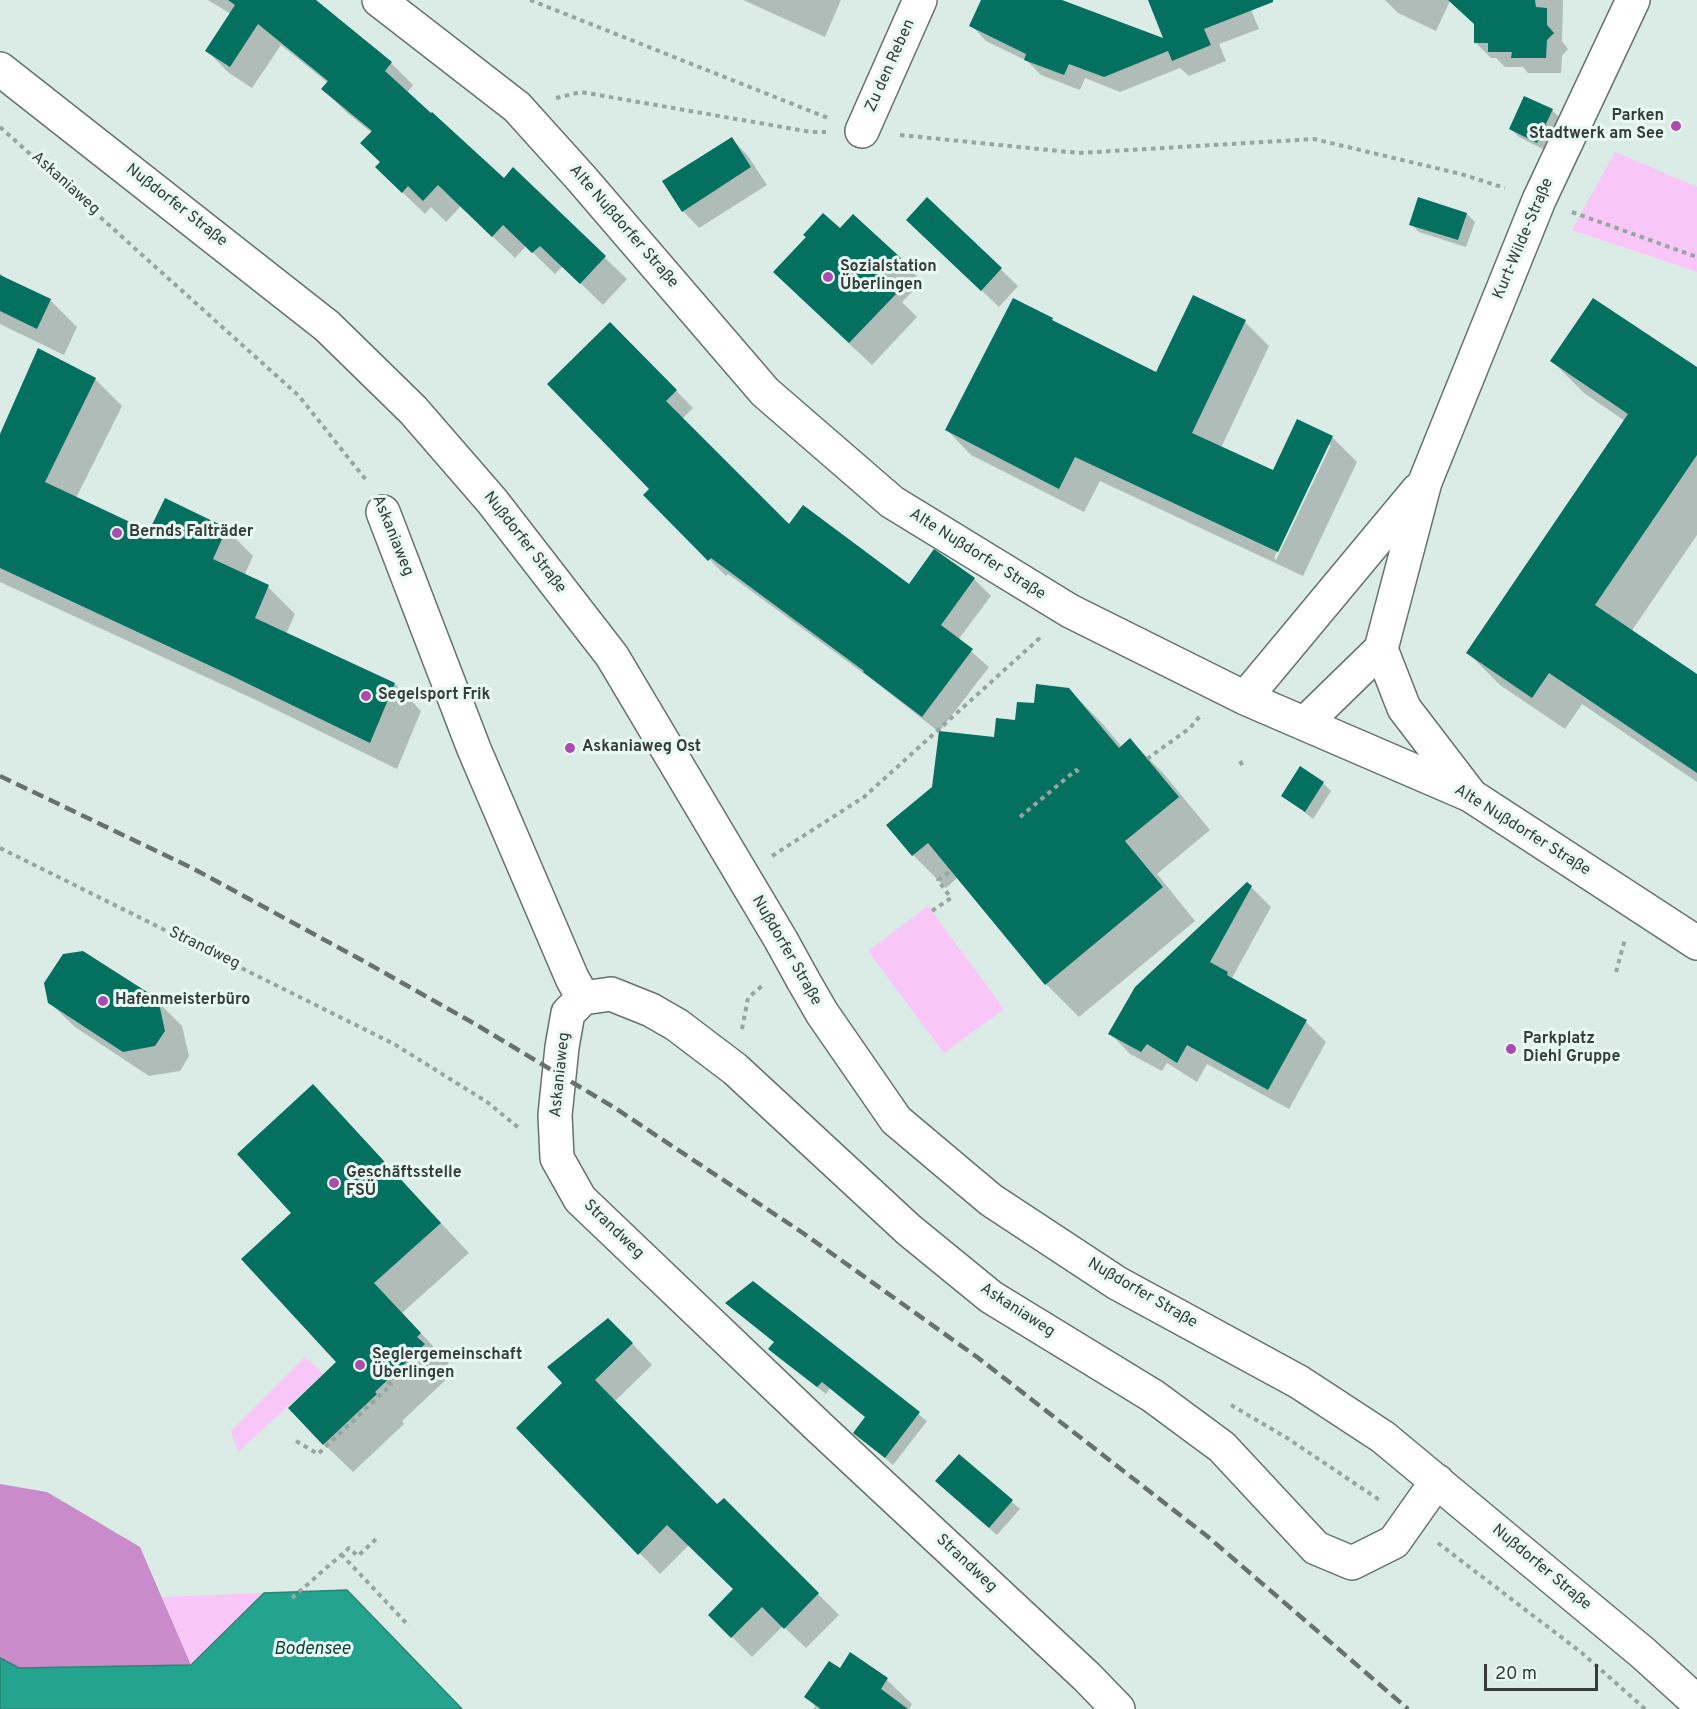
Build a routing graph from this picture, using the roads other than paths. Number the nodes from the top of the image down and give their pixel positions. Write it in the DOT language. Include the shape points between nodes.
graph roads {
  1 [pos="380,0"];
  2 [pos="920,0"];
  3 [pos="1633,0"];
  4 [pos="0,69"];
  5 [pos="862,131"];
  6 [pos="1425,482"];
  7 [pos="383,512"];
  8 [pos="1381,650"];
  9 [pos="1234,692"];
  10 [pos="1305,723"];
  11 [pos="1470,795"];
  12 [pos="1697,943"];
  13 [pos="584,998"];
  14 [pos="557,1158"];
  15 [pos="1437,1482"];
  16 [pos="1697,1702"];
  17 [pos="1118,1709"];
  1 -- 9 [label="street, Alte Nußdorfer Straße" via="518,107 765,392 892,502 1070,611"];
  2 -- 5 [label="street, Zu den Reben"];
  3 -- 6 [label="street, Kurt-Wilde-Straße" via="1539,200"];
  4 -- 15 [label="street, Nußdorfer Straße, bridge" via="327,326 413,410 492,501 612,656 822,1013 896,1120 991,1200 1117,1283 1299,1382 1383,1437"];
  6 -- 8 [label="street, Kurt-Wilde-Straße"];
  6 -- 9 [label="street, Kurt-Wilde-Straße"];
  7 -- 13 [label="street, Askaniaweg" via="474,748"];
  8 -- 10 [label="street"];
  8 -- 11 [label="street" via="1404,708"];
  9 -- 10 [label="street, Alte Nußdorfer Straße"];
  10 -- 11 [label="street, Alte Nußdorfer Straße"];
  11 -- 12 [label="street, Alte Nußdorfer Straße"];
  13 -- 14 [label="street, Askaniaweg" via="568,1013 562,1047 555,1115"];
  13 -- 15 [label="street, Askaniaweg" via="611,994 677,1025 735,1069 909,1230 991,1297 1153,1396 1222,1447 1316,1548 1352,1563 1394,1542"];
  14 -- 17 [label="street, Strandweg" via="580,1199"];
  15 -- 16 [label="street, Nußdorfer Straße"];
}
